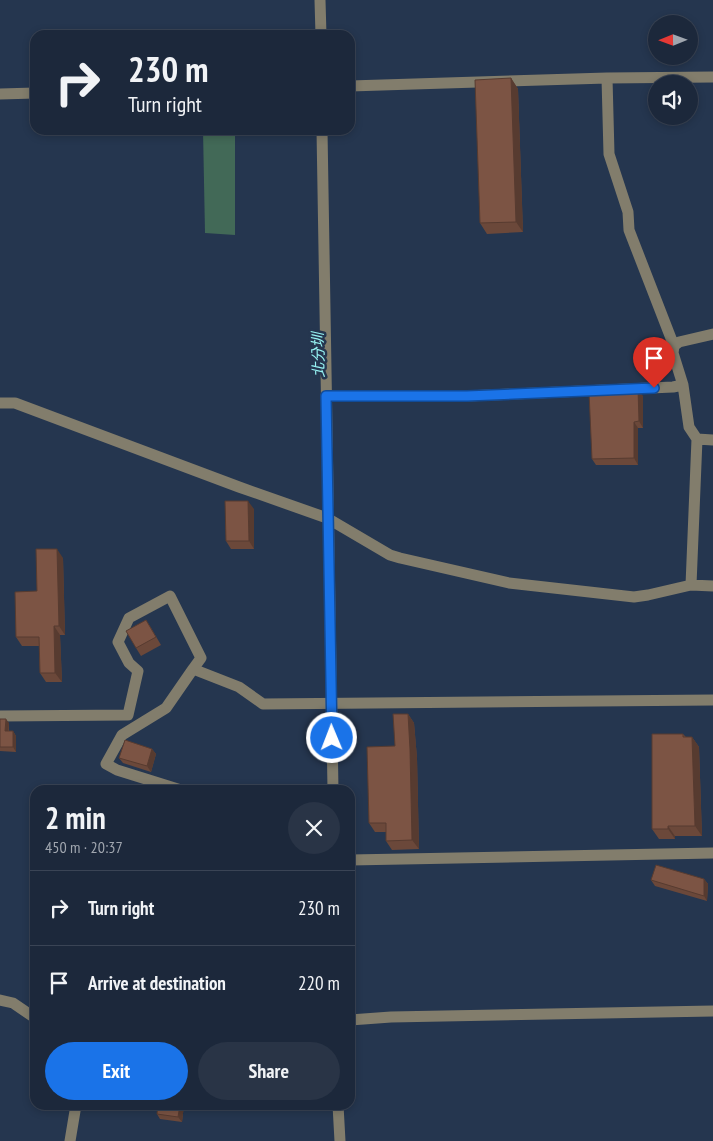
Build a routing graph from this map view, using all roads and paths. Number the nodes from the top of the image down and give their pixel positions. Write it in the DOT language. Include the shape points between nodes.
graph roads {
  1 [pos="320,0"];
  2 [pos="320,30"];
  3 [pos="713,77"];
  4 [pos="607,78"];
  5 [pos="355,86"];
  6 [pos="0,94"];
  7 [pos="30,94"];
  8 [pos="322,135"];
  9 [pos="713,334"];
  10 [pos="674,346"];
  11 [pos="682,385"];
  12 [pos="331,396"];
  13 [pos="0,403"];
  14 [pos="697,439"];
  15 [pos="713,440"];
  16 [pos="327,518"];
  17 [pos="691,585"];
  18 [pos="713,586"];
  19 [pos="193,669"];
  20 [pos="713,700"];
  21 [pos="336,704"];
  22 [pos="128,715"];
  23 [pos="0,716"];
  24 [pos="122,734"];
  25 [pos="164,785"];
  26 [pos="332,785"];
  27 [pos="713,852"];
  28 [pos="355,860"];
  29 [pos="0,1000"];
  30 [pos="713,1011"];
  31 [pos="30,1015"];
  32 [pos="355,1020"];
  33 [pos="75,1110"];
  34 [pos="338,1110"];
  35 [pos="70,1141"];
  36 [pos="340,1141"];
  1 -- 2 [label="street"];
  3 -- 4 [label="street"];
  4 -- 5 [label="street"];
  4 -- 10 [label="street" via="609,154 628,212 629,230"];
  6 -- 7 [label="street"];
  8 -- 12 [label="street"];
  9 -- 10 [label="street"];
  10 -- 11 [label="street"];
  11 -- 12 [label="street" via="467,396"];
  11 -- 14 [label="street" via="689,428"];
  12 -- 16 [label="street"];
  13 -- 16 [label="street" via="15,403"];
  14 -- 15 [label="street"];
  14 -- 17 [label="street"];
  16 -- 17 [label="street" via="395,556 509,583 634,597"];
  16 -- 21 [label="street"];
  17 -- 18 [label="street"];
  19 -- 21 [label="street" via="239,687 263,704"];
  19 -- 22 [label="street" via="201,658 170,596 129,618 118,642 128,663 138,671"];
  19 -- 24 [label="street" via="166,708"];
  20 -- 21 [label="street"];
  21 -- 26 [label="street"];
  22 -- 23 [label="street"];
  22 -- 24 [label="street"];
  24 -- 25 [label="street" via="106,764"];
  27 -- 28 [label="street"];
  29 -- 31 [label="street"];
  30 -- 32 [label="street"];
  33 -- 35 [label="street"];
  34 -- 36 [label="street"];
}
